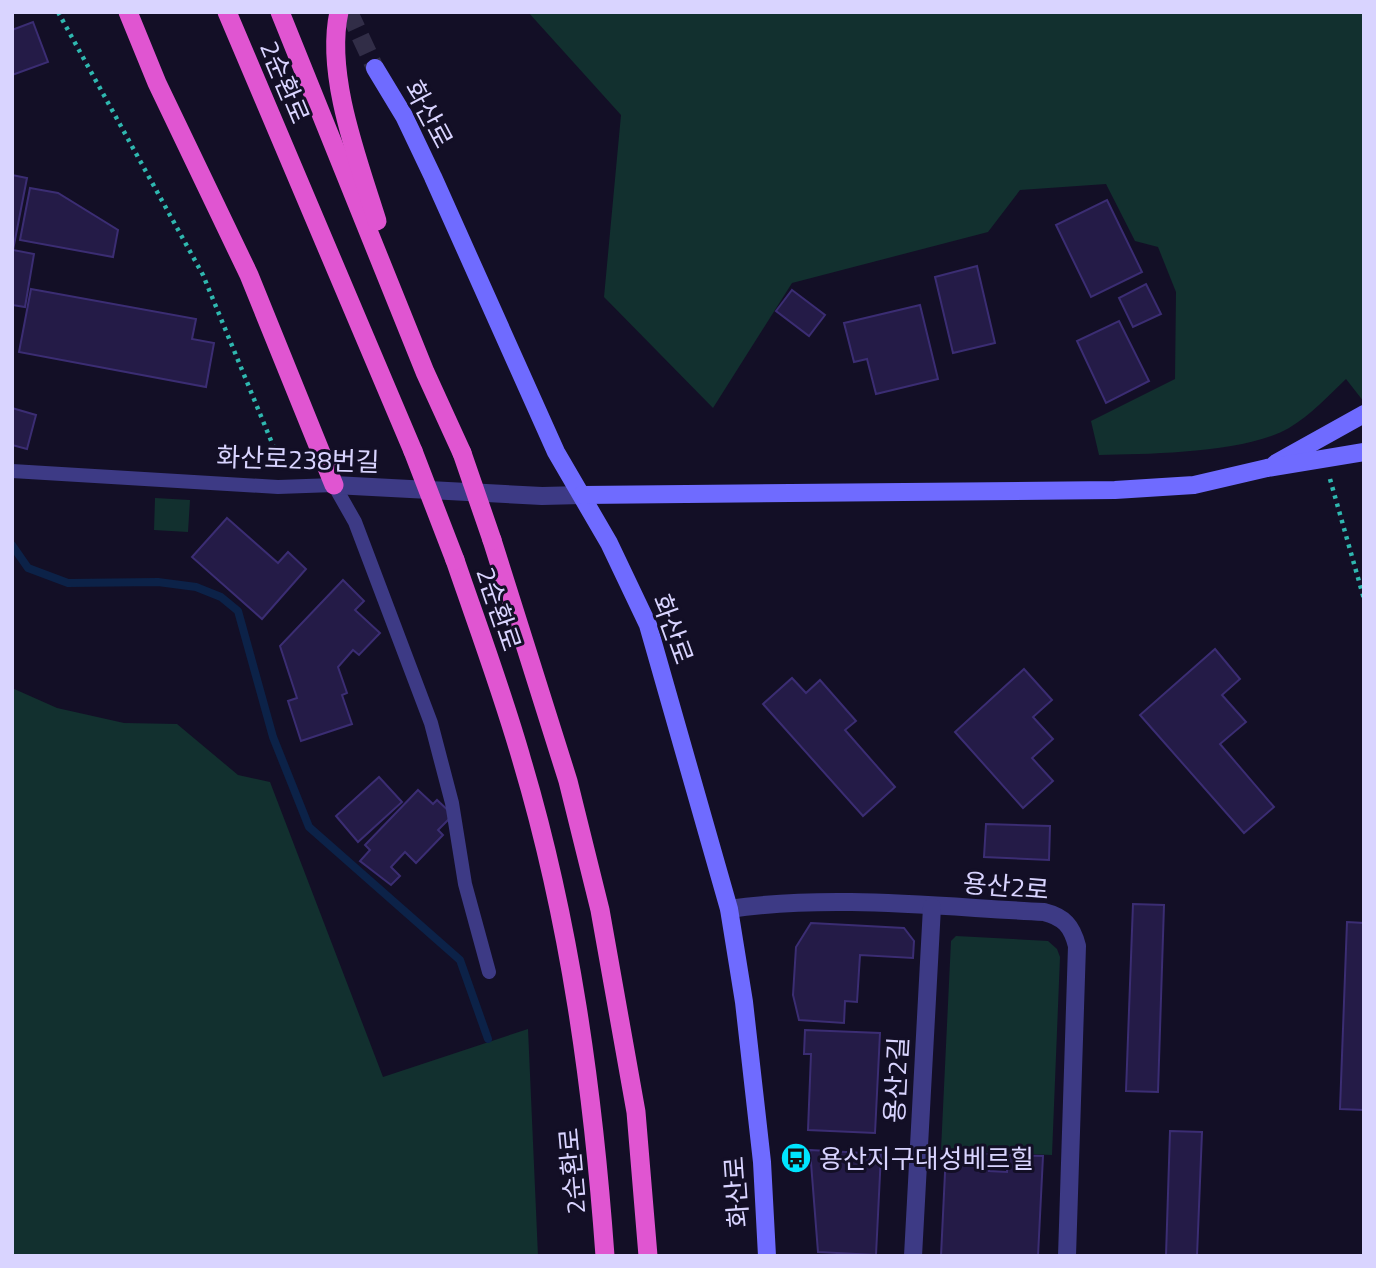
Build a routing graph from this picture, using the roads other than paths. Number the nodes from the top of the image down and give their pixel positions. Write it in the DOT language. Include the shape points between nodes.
graph roads {
  1 [pos="128,12"];
  2 [pos="227,12"];
  3 [pos="280,12"];
  4 [pos="340,12"];
  5 [pos="375,68"];
  6 [pos="425,372"];
  7 [pos="1364,414"];
  8 [pos="1364,452"];
  9 [pos="1267,468"];
  10 [pos="12,471"];
  11 [pos="334,485"];
  12 [pos="582,495"];
  13 [pos="932,907"];
  14 [pos="729,909"];
  15 [pos="489,972"];
  16 [pos="605,1256"];
  17 [pos="648,1256"];
  18 [pos="767,1256"];
  19 [pos="913,1256"];
  20 [pos="1067,1256"];
  1 -- 11 [label="highway" via="249,275"];
  2 -- 16 [label="highway, 2순환로, bridge" via="413,451 523,762 569,955 596,1138"];
  3 -- 6 [label="highway, 2순환로"];
  4 -- 6 [label="highway" via="335,32 340,89 359,166"];
  5 -- 12 [label="main road, 화산로" via="404,116 556,452"];
  6 -- 17 [label="highway, 2순환로, bridge" via="462,453 568,781 600,910 636,1112"];
  7 -- 9 [label="main road"];
  8 -- 9 [label="main road"];
  9 -- 12 [label="main road" via="1194,485 1115,490"];
  10 -- 11 [label="lane, 화산로238번길" via="278,487"];
  11 -- 12 [label="street, 화산로238번길"];
  11 -- 15 [label="lane" via="355,522 431,723"];
  12 -- 14 [label="main road, 화산로" via="648,625"];
  13 -- 14 [label="street, 용산2로" via="777,902"];
  13 -- 19 [label="street, 용산2길"];
  13 -- 20 [label="street, 용산2로" via="1044,912 1064,920 1074,936"];
  14 -- 18 [label="main road, 화산로" via="762,1163"];
}
